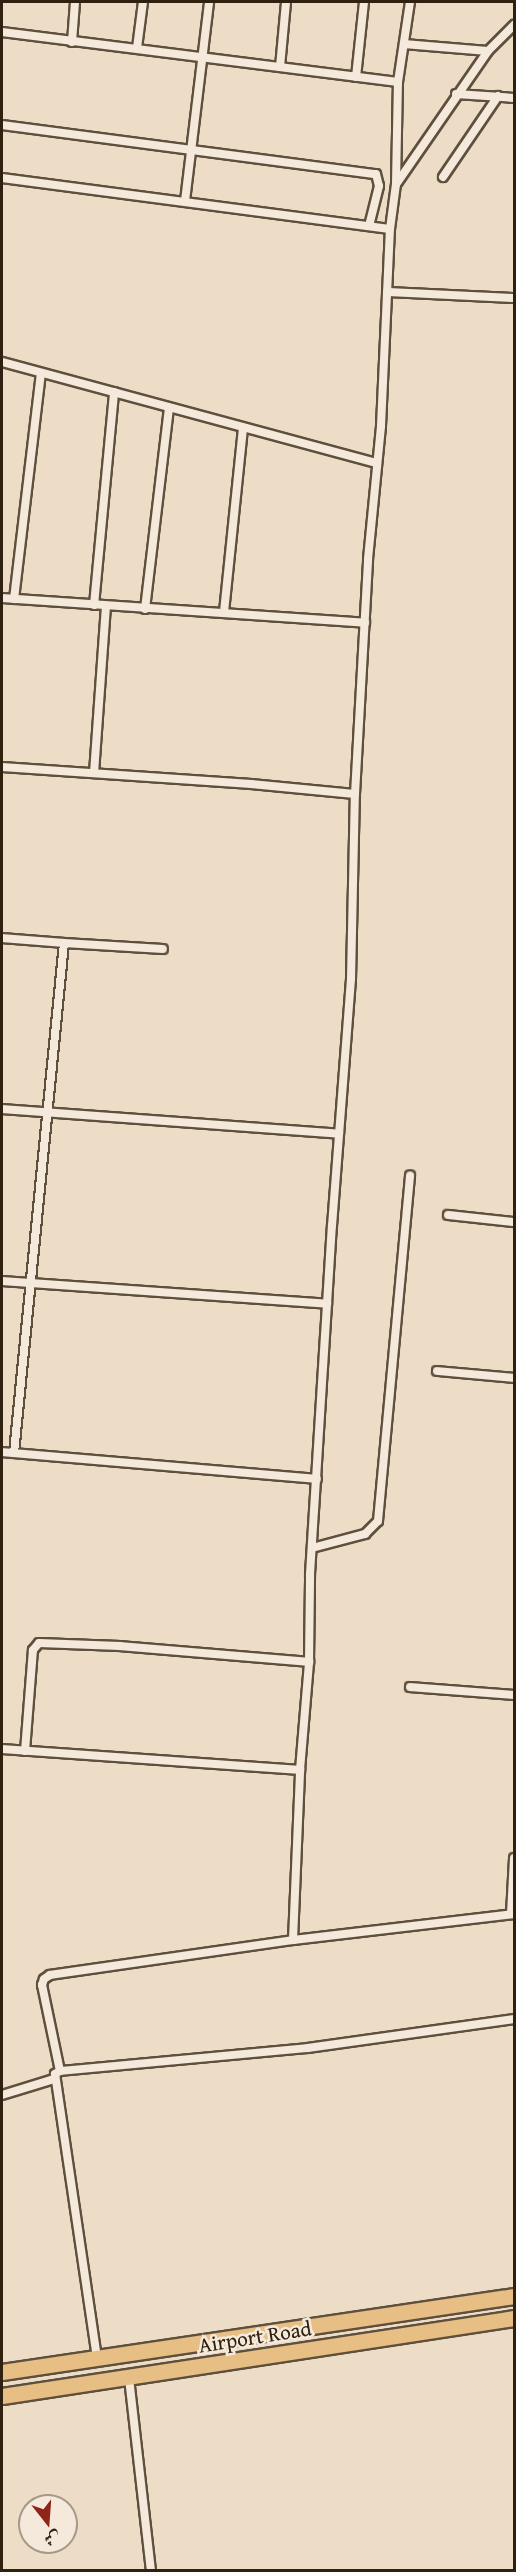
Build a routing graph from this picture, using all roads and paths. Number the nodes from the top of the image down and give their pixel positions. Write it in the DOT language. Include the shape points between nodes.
graph roads {
  1 [pos="75,2"];
  2 [pos="143,2"];
  3 [pos="209,2"];
  4 [pos="286,2"];
  5 [pos="364,2"];
  6 [pos="411,2"];
  7 [pos="514,25"];
  8 [pos="2,32"];
  9 [pos="72,42"];
  10 [pos="404,44"];
  11 [pos="137,48"];
  12 [pos="488,51"];
  13 [pos="202,58"];
  14 [pos="280,67"];
  15 [pos="356,77"];
  16 [pos="398,82"];
  17 [pos="456,94"];
  18 [pos="498,96"];
  19 [pos="514,98"];
  20 [pos="2,125"];
  21 [pos="191,149"];
  22 [pos="443,177"];
  23 [pos="2,178"];
  24 [pos="396,183"];
  25 [pos="185,201"];
  26 [pos="369,226"];
  27 [pos="390,228"];
  28 [pos="387,292"];
  29 [pos="514,298"];
  30 [pos="2,362"];
  31 [pos="41,374"];
  32 [pos="114,392"];
  33 [pos="170,407"];
  34 [pos="243,429"];
  35 [pos="376,463"];
  36 [pos="2,598"];
  37 [pos="14,599"];
  38 [pos="94,605"];
  39 [pos="106,606"];
  40 [pos="145,609"];
  41 [pos="224,612"];
  42 [pos="364,623"];
  43 [pos="2,767"];
  44 [pos="94,773"];
  45 [pos="355,794"];
  46 [pos="2,939"];
  47 [pos="64,943"];
  48 [pos="163,949"];
  49 [pos="2,1109"];
  50 [pos="48,1113"];
  51 [pos="339,1134"];
  52 [pos="411,1175"];
  53 [pos="448,1215"];
  54 [pos="514,1222"];
  55 [pos="2,1281"];
  56 [pos="32,1283"];
  57 [pos="327,1304"];
  58 [pos="437,1371"];
  59 [pos="514,1378"];
  60 [pos="2,1452"];
  61 [pos="14,1453"];
  62 [pos="316,1479"];
  63 [pos="312,1548"];
  64 [pos="309,1662"];
  65 [pos="410,1687"];
  66 [pos="514,1695"];
  67 [pos="2,1749"];
  68 [pos="25,1751"];
  69 [pos="300,1770"];
  70 [pos="514,1858"];
  71 [pos="513,1914"];
  72 [pos="292,1940"];
  73 [pos="514,2019"];
  74 [pos="60,2071"];
  75 [pos="54,2079"];
  76 [pos="2,2095"];
  77 [pos="514,2296"];
  78 [pos="514,2318"];
  79 [pos="97,2358"];
  80 [pos="2,2372"];
  81 [pos="129,2378"];
  82 [pos="2,2396"];
  83 [pos="151,2571"];
  1 -- 9 [label="street"];
  2 -- 11 [label="street"];
  3 -- 13 [label="street"];
  4 -- 14 [label="street"];
  5 -- 15 [label="street"];
  6 -- 10 [label="street"];
  7 -- 12 [label="street"];
  8 -- 9 [label="street"];
  9 -- 11 [label="street"];
  10 -- 12 [label="street"];
  10 -- 16 [label="street"];
  11 -- 13 [label="street"];
  12 -- 17 [label="street"];
  13 -- 14 [label="street"];
  13 -- 21 [label="street"];
  14 -- 15 [label="street"];
  15 -- 16 [label="street"];
  16 -- 24 [label="street"];
  17 -- 18 [label="street"];
  17 -- 24 [label="street"];
  18 -- 19 [label="street"];
  18 -- 22 [label="street"];
  20 -- 21 [label="street"];
  21 -- 25 [label="street"];
  21 -- 26 [label="street" via="376,174 380,186"];
  23 -- 25 [label="street"];
  24 -- 27 [label="street"];
  25 -- 26 [label="street"];
  26 -- 27 [label="street"];
  27 -- 28 [label="street"];
  28 -- 29 [label="street"];
  28 -- 35 [label="street"];
  30 -- 31 [label="street"];
  31 -- 32 [label="street"];
  31 -- 37 [label="street"];
  32 -- 33 [label="street"];
  32 -- 38 [label="street"];
  33 -- 34 [label="street"];
  33 -- 40 [label="street"];
  34 -- 35 [label="street"];
  34 -- 41 [label="street"];
  35 -- 42 [label="street"];
  36 -- 37 [label="street"];
  37 -- 38 [label="street"];
  38 -- 39 [label="street"];
  39 -- 40 [label="street"];
  39 -- 44 [label="street"];
  40 -- 41 [label="street"];
  41 -- 42 [label="street"];
  42 -- 45 [label="street"];
  43 -- 44 [label="street"];
  44 -- 45 [label="street"];
  45 -- 51 [label="street" via="351,979"];
  46 -- 47 [label="street"];
  47 -- 48 [label="street"];
  47 -- 50 [label="street"];
  49 -- 50 [label="street"];
  50 -- 51 [label="street"];
  50 -- 56 [label="street"];
  51 -- 57 [label="street"];
  52 -- 63 [label="street" via="378,1521 365,1534"];
  53 -- 54 [label="street"];
  55 -- 56 [label="street"];
  56 -- 57 [label="street"];
  56 -- 61 [label="street"];
  57 -- 62 [label="street"];
  58 -- 59 [label="street"];
  60 -- 61 [label="street"];
  61 -- 62 [label="street"];
  62 -- 63 [label="street"];
  63 -- 64 [label="street"];
  64 -- 68 [label="street" via="39,1643 33,1650"];
  64 -- 69 [label="street"];
  65 -- 66 [label="street"];
  67 -- 68 [label="street"];
  68 -- 69 [label="street"];
  69 -- 72 [label="street"];
  70 -- 71 [label="street"];
  71 -- 72 [label="street"];
  72 -- 74 [label="street" via="50,1975 42,1985"];
  73 -- 74 [label="street" via="308,2048"];
  74 -- 75 [label="street"];
  75 -- 76 [label="street"];
  75 -- 79 [label="street"];
  77 -- 79 [label="highway, Airport Road"];
  78 -- 81 [label="highway, Airport Road"];
  79 -- 80 [label="highway, Airport Road"];
  81 -- 82 [label="highway, Airport Road"];
  81 -- 83 [label="street"];
}
